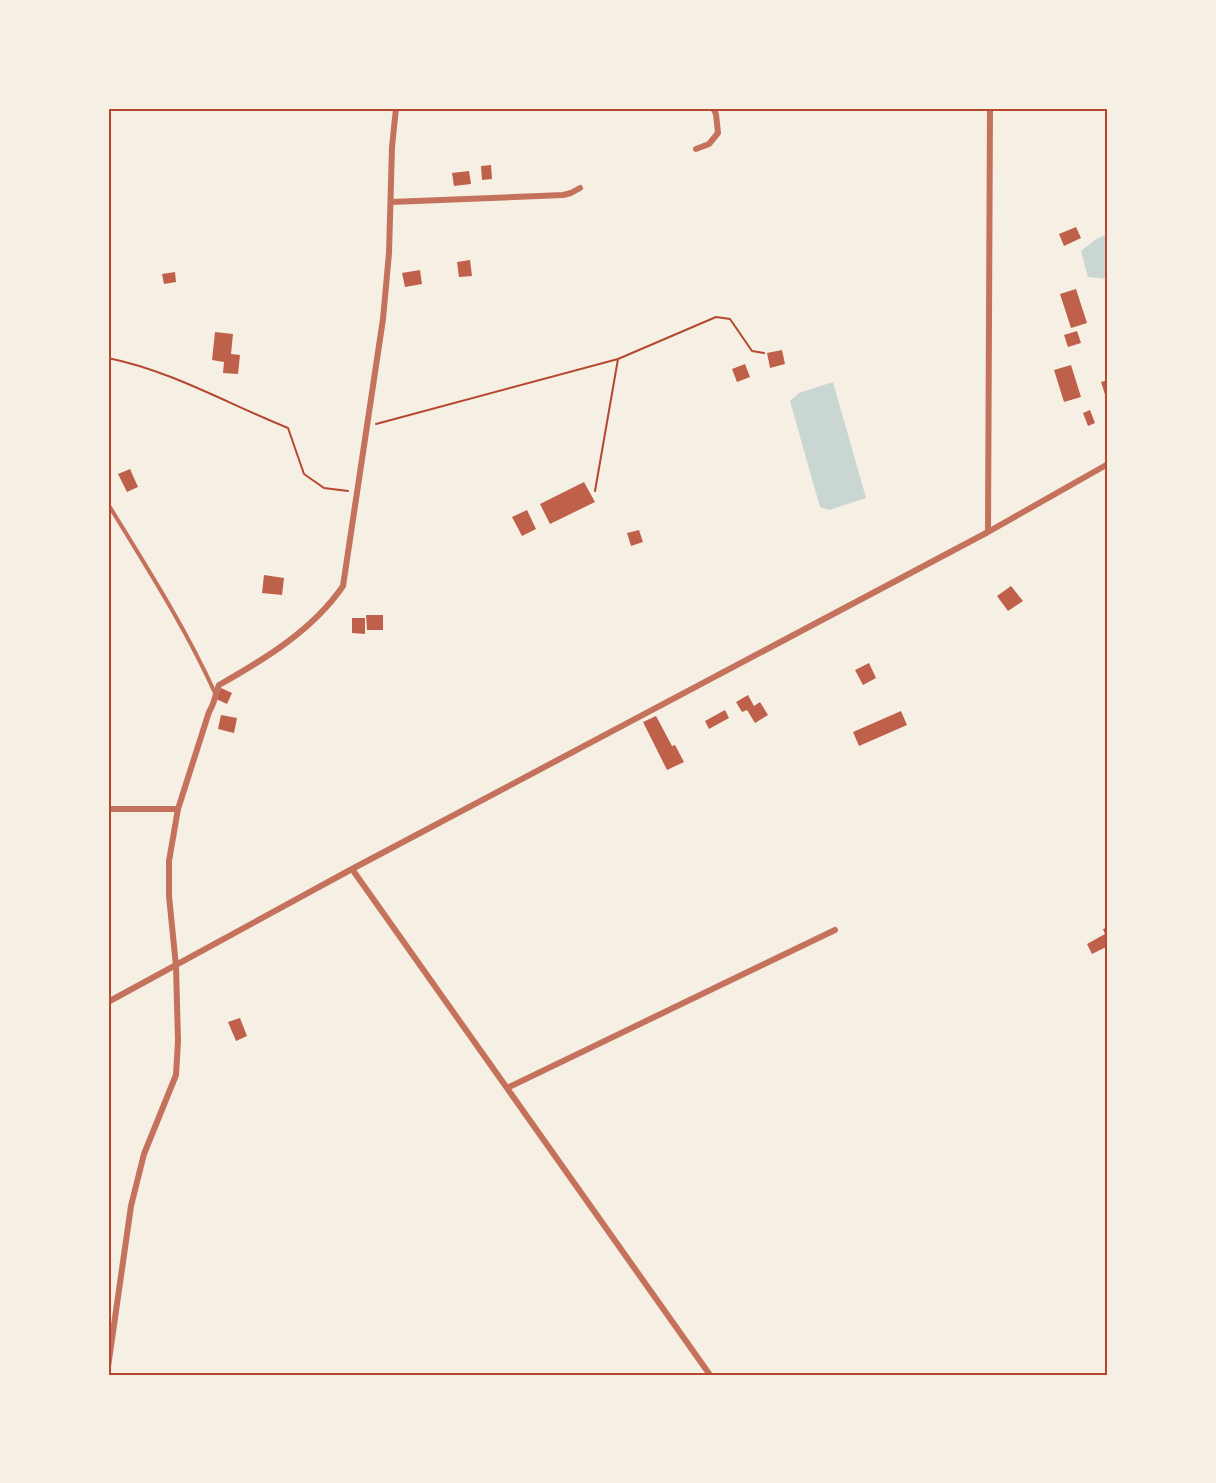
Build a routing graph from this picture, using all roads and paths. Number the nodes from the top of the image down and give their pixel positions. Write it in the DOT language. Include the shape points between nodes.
graph roads {
  1 [pos="396,108"];
  2 [pos="713,108"];
  3 [pos="990,108"];
  4 [pos="696,149"];
  5 [pos="580,188"];
  6 [pos="391,202"];
  7 [pos="764,353"];
  8 [pos="108,358"];
  9 [pos="618,359"];
  10 [pos="367,426"];
  11 [pos="1108,464"];
  12 [pos="596,491"];
  13 [pos="357,493"];
  14 [pos="108,504"];
  15 [pos="988,532"];
  16 [pos="216,693"];
  17 [pos="108,809"];
  18 [pos="178,809"];
  19 [pos="352,869"];
  20 [pos="835,930"];
  21 [pos="176,966"];
  22 [pos="108,1002"];
  23 [pos="507,1088"];
  24 [pos="108,1367"];
  25 [pos="710,1375"];
  1 -- 6 [label="street"];
  2 -- 4 [label="street" via="718,133 709,144"];
  3 -- 15 [label="street"];
  5 -- 6 [label="street" via="563,195"];
  6 -- 10 [label="street" via="383,319"];
  7 -- 9 [label="path" via="752,351 730,319 716,317"];
  8 -- 13 [label="path" via="173,378 288,429 304,474 324,488"];
  9 -- 10 [label="path"];
  9 -- 12 [label="path"];
  10 -- 13 [label="street"];
  11 -- 15 [label="street"];
  13 -- 16 [label="street" via="343,586 331,604 271,656 219,684"];
  14 -- 16 [label="lane" via="172,609"];
  15 -- 19 [label="street"];
  16 -- 18 [label="street"];
  17 -- 18 [label="street"];
  18 -- 21 [label="street" via="169,861"];
  19 -- 21 [label="street"];
  19 -- 23 [label="street"];
  20 -- 23 [label="street"];
  21 -- 22 [label="street"];
  21 -- 24 [label="street" via="176,1075 144,1154 134,1196"];
  23 -- 25 [label="street"];
}
